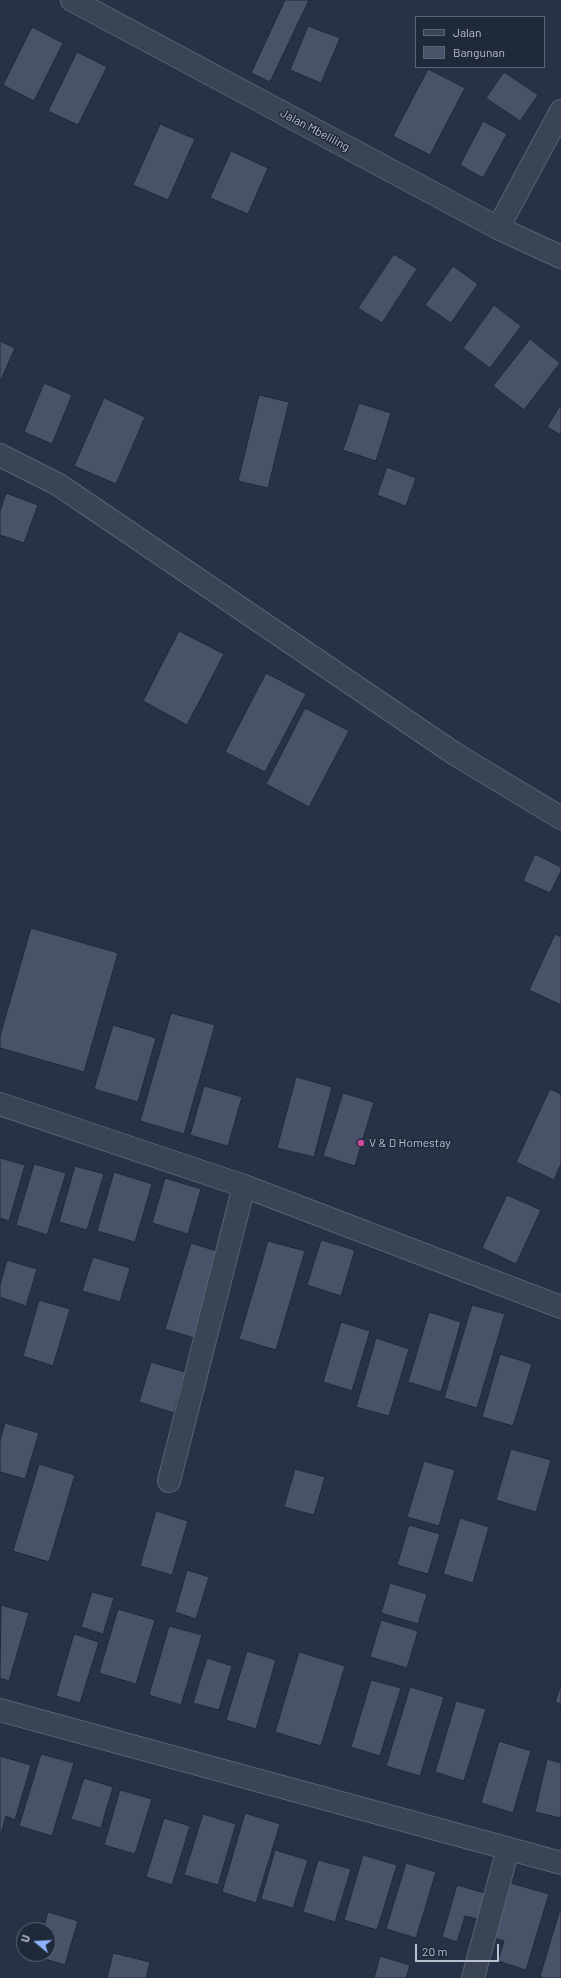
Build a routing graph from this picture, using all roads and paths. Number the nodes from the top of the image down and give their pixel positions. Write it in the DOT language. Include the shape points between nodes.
graph roads {
  1 [pos="72,0"];
  2 [pos="561,111"];
  3 [pos="498,228"];
  4 [pos="561,256"];
  5 [pos="0,454"];
  6 [pos="561,818"];
  7 [pos="0,1104"];
  8 [pos="244,1186"];
  9 [pos="561,1307"];
  10 [pos="169,1481"];
  11 [pos="0,1710"];
  12 [pos="508,1849"];
  13 [pos="561,1863"];
  14 [pos="472,1978"];
  1 -- 3 [label="street, Jalan Mbeliling"];
  2 -- 3 [label="street"];
  3 -- 4 [label="street, Jalan Mbeliling"];
  5 -- 6 [label="street" via="59,485 455,754"];
  7 -- 8 [label="street"];
  8 -- 9 [label="street"];
  8 -- 10 [label="street"];
  11 -- 12 [label="street"];
  12 -- 13 [label="street"];
  12 -- 14 [label="street"];
}
